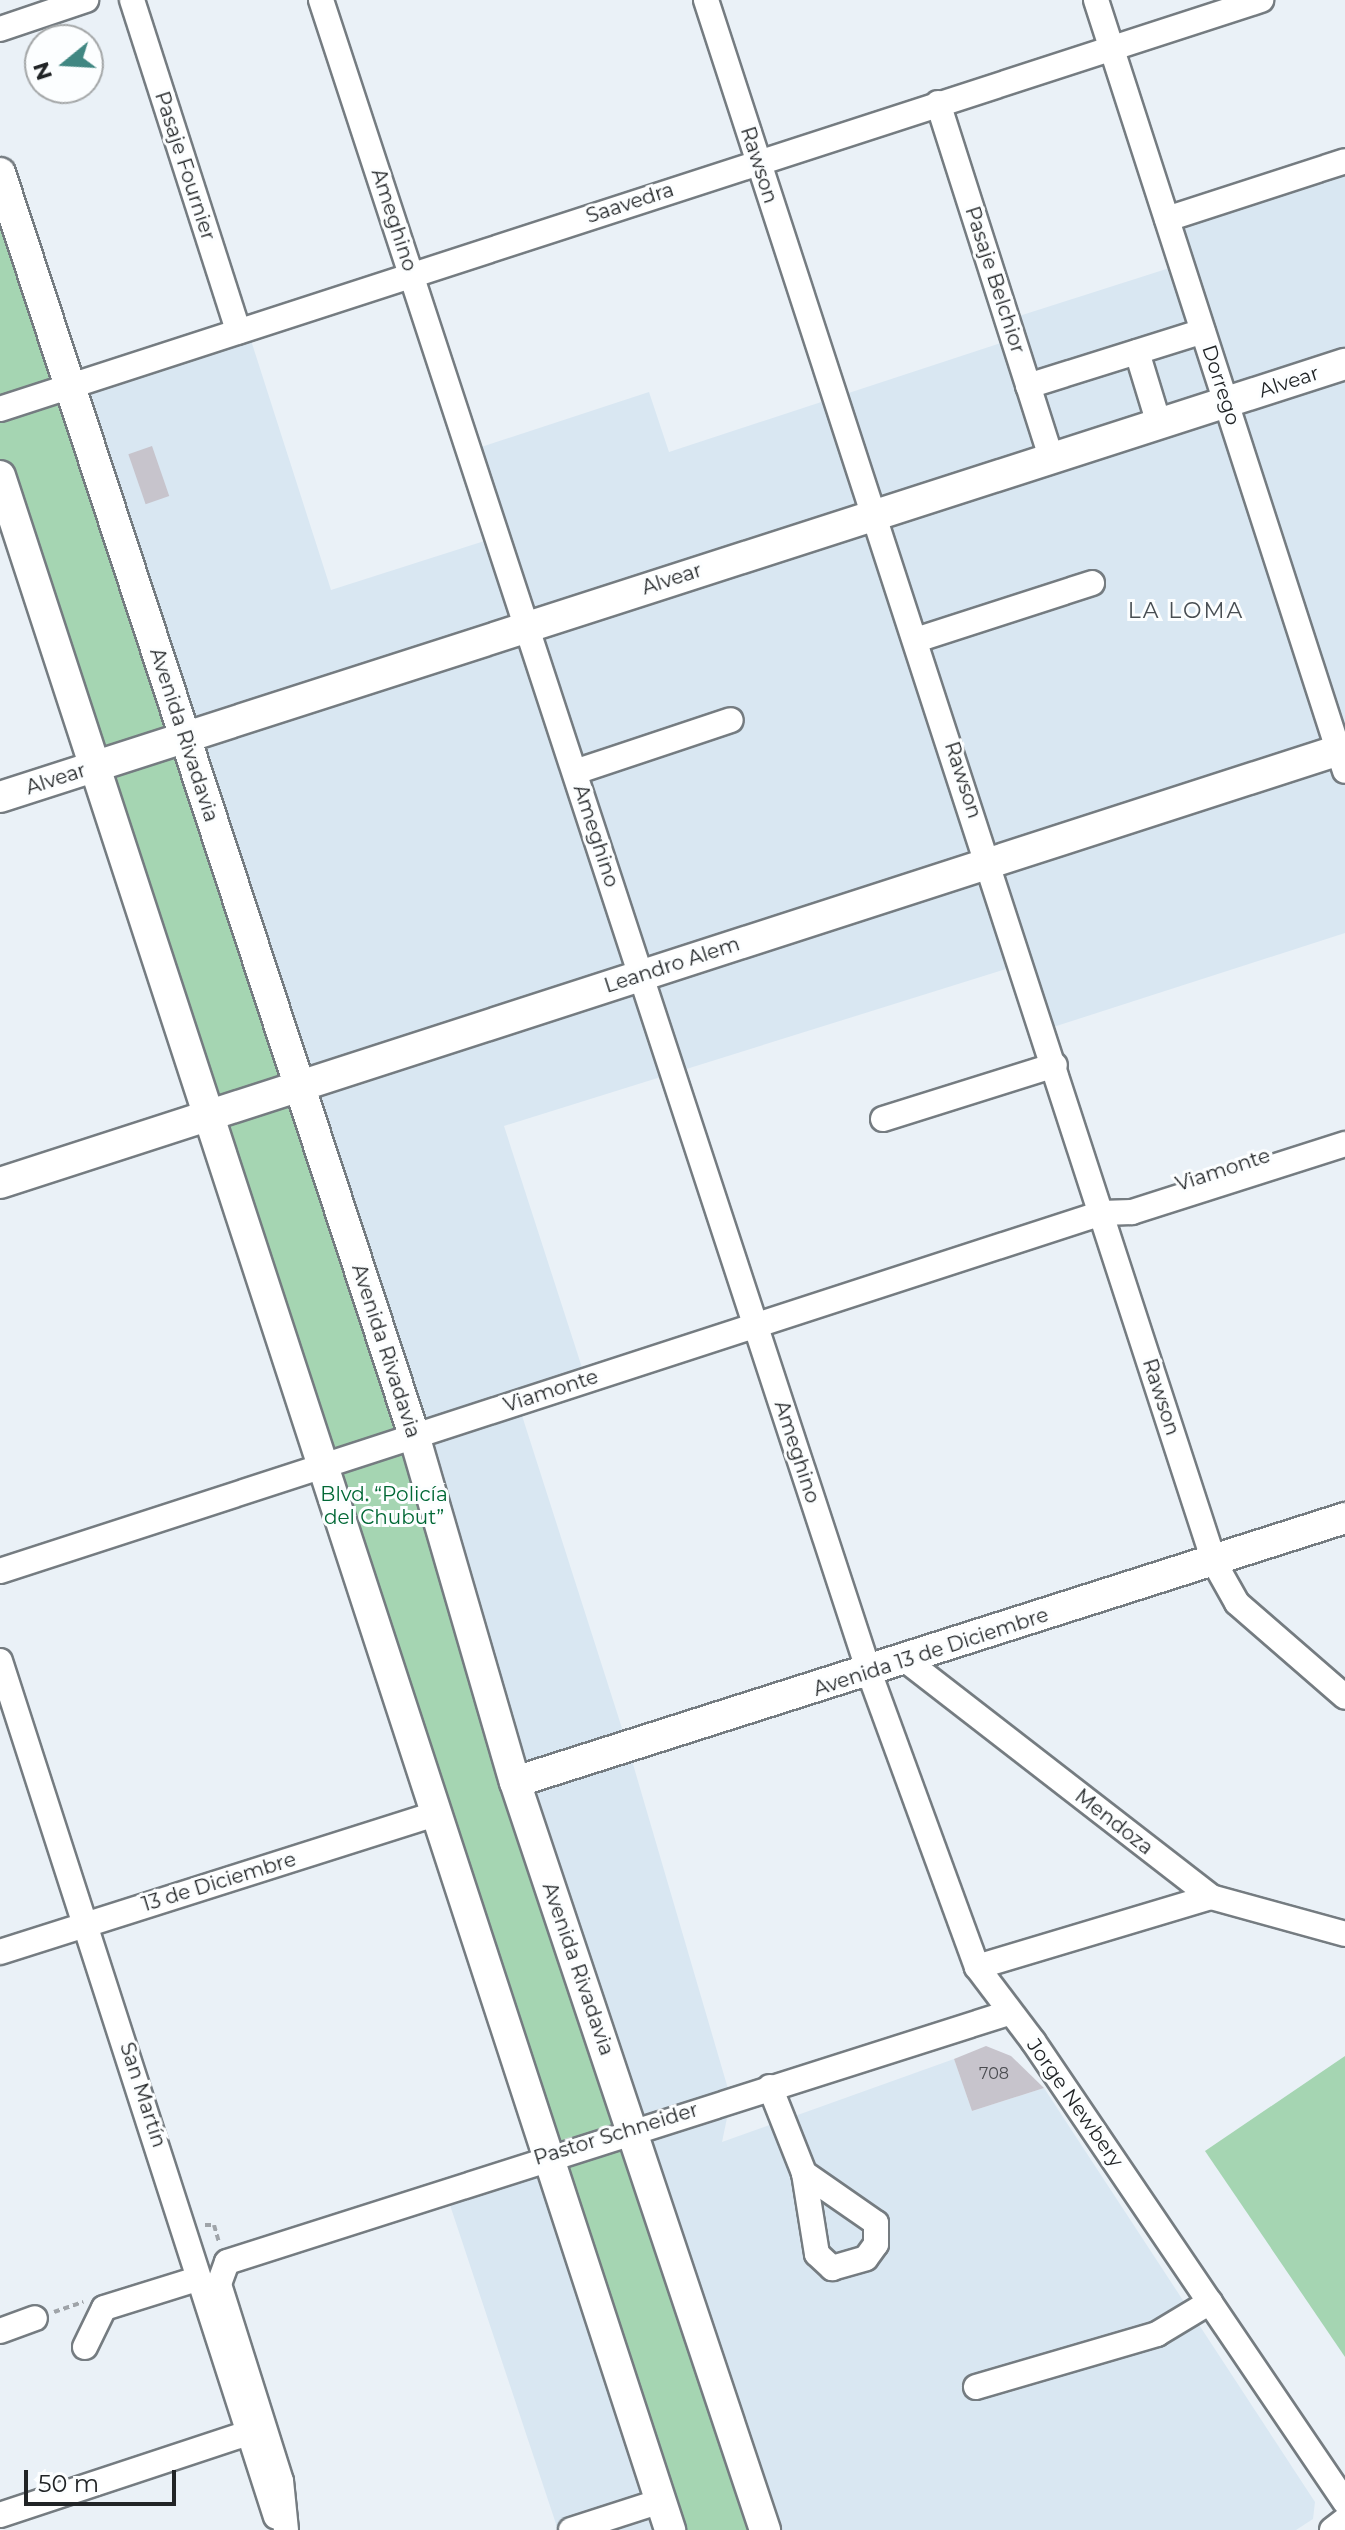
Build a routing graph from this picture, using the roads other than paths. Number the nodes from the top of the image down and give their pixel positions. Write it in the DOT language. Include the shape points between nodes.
graph roads {
  1 [pos="86,0"];
  2 [pos="132,0"];
  3 [pos="321,0"];
  4 [pos="706,0"];
  5 [pos="1096,0"];
  6 [pos="1261,0"];
  7 [pos="0,29"];
  8 [pos="1112,48"];
  9 [pos="938,103"];
  10 [pos="758,161"];
  11 [pos="1345,161"];
  12 [pos="0,173"];
  13 [pos="1167,219"];
  14 [pos="411,274"];
  15 [pos="238,331"];
  16 [pos="1203,331"];
  17 [pos="1137,352"];
  18 [pos="1345,364"];
  19 [pos="69,386"];
  20 [pos="1028,386"];
  21 [pos="1227,402"];
  22 [pos="0,409"];
  23 [pos="1159,424"];
  24 [pos="1051,458"];
  25 [pos="0,476"];
  26 [pos="875,513"];
  27 [pos="1092,583"];
  28 [pos="527,626"];
  29 [pos="916,640"];
  30 [pos="731,720"];
  31 [pos="185,737"];
  32 [pos="1343,757"];
  33 [pos="95,767"];
  34 [pos="575,772"];
  35 [pos="0,797"];
  36 [pos="990,863"];
  37 [pos="641,975"];
  38 [pos="1055,1065"];
  39 [pos="298,1085"];
  40 [pos="209,1115"];
  41 [pos="883,1119"];
  42 [pos="1345,1131"];
  43 [pos="1345,1144"];
  44 [pos="0,1183"];
  45 [pos="1102,1213"];
  46 [pos="756,1326"];
  47 [pos="414,1435"];
  48 [pos="323,1463"];
  49 [pos="1345,1518"];
  50 [pos="1214,1562"];
  51 [pos="0,1571"];
  52 [pos="0,1661"];
  53 [pos="907,1661"];
  54 [pos="869,1672"];
  55 [pos="1345,1697"];
  56 [pos="515,1782"];
  57 [pos="438,1813"];
  58 [pos="1211,1897"];
  59 [pos="86,1924"];
  60 [pos="1345,1934"];
  61 [pos="0,1952"];
  62 [pos="977,1967"];
  63 [pos="1008,2013"];
  64 [pos="770,2087"];
  65 [pos="632,2129"];
  66 [pos="551,2154"];
  67 [pos="804,2173"];
  68 [pos="230,2251"];
  69 [pos="197,2279"];
  70 [pos="1210,2302"];
  71 [pos="35,2318"];
  72 [pos="0,2331"];
  73 [pos="85,2347"];
  74 [pos="976,2387"];
  75 [pos="245,2434"];
  76 [pos="661,2501"];
  77 [pos="1345,2502"];
  78 [pos="0,2515"];
  79 [pos="1345,2520"];
  80 [pos="284,2530"];
  81 [pos="571,2530"];
  82 [pos="670,2530"];
  83 [pos="765,2530"];
  84 [pos="1332,2530"];
  1 -- 7 [label="street"];
  2 -- 15 [label="street, Pasaje Fournier"];
  3 -- 14 [label="street, Ameghino"];
  4 -- 10 [label="street, Rawson"];
  5 -- 8 [label="street, Dorrego"];
  6 -- 8 [label="street, Saavedra"];
  8 -- 9 [label="street, Saavedra"];
  8 -- 13 [label="street, Dorrego"];
  9 -- 10 [label="street, Saavedra"];
  9 -- 20 [label="street, Pasaje Belchior"];
  10 -- 14 [label="street, Saavedra"];
  10 -- 26 [label="street, Rawson"];
  11 -- 13 [label="street"];
  12 -- 19 [label="main road, Avenida Rivadavia"];
  13 -- 16 [label="street, Dorrego"];
  14 -- 15 [label="street, Saavedra"];
  14 -- 28 [label="street, Ameghino"];
  15 -- 19 [label="street, Saavedra"];
  16 -- 17 [label="street"];
  16 -- 21 [label="street, Dorrego"];
  17 -- 20 [label="street"];
  17 -- 23 [label="street"];
  18 -- 21 [label="main road, Alvear"];
  19 -- 22 [label="street, Saavedra"];
  19 -- 31 [label="main road, Avenida Rivadavia"];
  20 -- 24 [label="street, Pasaje Belchior"];
  21 -- 23 [label="main road, Alvear"];
  21 -- 32 [label="street, Dorrego"];
  23 -- 24 [label="main road, Alvear"];
  24 -- 26 [label="main road, Alvear"];
  25 -- 33 [label="main road"];
  26 -- 28 [label="main road, Alvear"];
  26 -- 29 [label="street, Rawson"];
  27 -- 29 [label="street"];
  28 -- 31 [label="main road, Alvear"];
  28 -- 34 [label="street, Ameghino"];
  29 -- 36 [label="street, Rawson"];
  30 -- 34 [label="street"];
  31 -- 33 [label="main road, Alvear"];
  31 -- 39 [label="main road, Avenida Rivadavia"];
  32 -- 36 [label="main road, Leandro Alem"];
  33 -- 35 [label="main road, Alvear"];
  33 -- 40 [label="main road"];
  34 -- 37 [label="street, Ameghino"];
  36 -- 37 [label="main road, Leandro Alem"];
  36 -- 38 [label="street, Rawson"];
  37 -- 39 [label="main road, Leandro Alem"];
  37 -- 46 [label="street, Ameghino"];
  38 -- 41 [label="street"];
  38 -- 45 [label="street, Rawson"];
  39 -- 40 [label="main road, Leandro Alem"];
  39 -- 47 [label="main road, Avenida Rivadavia"];
  40 -- 44 [label="main road, Leandro Alem"];
  40 -- 48 [label="main road"];
  42 -- 45 [label="street, Viamonte"];
  43 -- 45 [label="street, Viamonte" via="1132,1212"];
  45 -- 46 [label="street, Viamonte"];
  45 -- 50 [label="street, Rawson"];
  46 -- 47 [label="street, Viamonte"];
  46 -- 54 [label="street, Ameghino"];
  47 -- 48 [label="street, Viamonte"];
  47 -- 56 [label="main road, Avenida Rivadavia"];
  48 -- 51 [label="street, Viamonte"];
  48 -- 57 [label="main road"];
  49 -- 50 [label="main road, Avenida 13 de Diciembre"];
  50 -- 53 [label="main road, Avenida 13 de Diciembre"];
  50 -- 55 [label="street, Rawson" via="1237,1603"];
  52 -- 59 [label="street, San Martín"];
  53 -- 54 [label="main road, Avenida 13 de Diciembre"];
  53 -- 58 [label="street, Mendoza"];
  54 -- 56 [label="main road, Avenida 13 de Diciembre"];
  54 -- 62 [label="street, Jorge Newbery"];
  56 -- 65 [label="main road, Avenida Rivadavia"];
  57 -- 59 [label="street, 13 de Diciembre"];
  57 -- 66 [label="main road"];
  58 -- 60 [label="street, Mendoza"];
  58 -- 62 [label="street"];
  59 -- 61 [label="street, 13 de Diciembre"];
  59 -- 69 [label="street, San Martín" via="185,2224"];
  62 -- 63 [label="street, Jorge Newbery"];
  63 -- 64 [label="street, Pastor Schneider"];
  63 -- 70 [label="street, Jorge Newbery"];
  64 -- 65 [label="street, Pastor Schneider"];
  64 -- 67 [label="street"];
  65 -- 66 [label="street, Pastor Schneider"];
  65 -- 83 [label="main road, Avenida Rivadavia"];
  66 -- 68 [label="street, Pastor Schneider"];
  66 -- 76 [label="main road"];
  68 -- 80 [label="street, San Martín" via="219,2284 281,2481"];
  69 -- 73 [label="street" via="104,2308"];
  69 -- 75 [label="street, San Martín"];
  70 -- 74 [label="street" via="1157,2334"];
  70 -- 77 [label="street, Jorge Newbery"];
  71 -- 72 [label="street"];
  75 -- 78 [label="street"];
  75 -- 80 [label="street, San Martín"];
  76 -- 81 [label="street"];
  76 -- 82 [label="main road"];
  79 -- 84 [label="street"];
}
